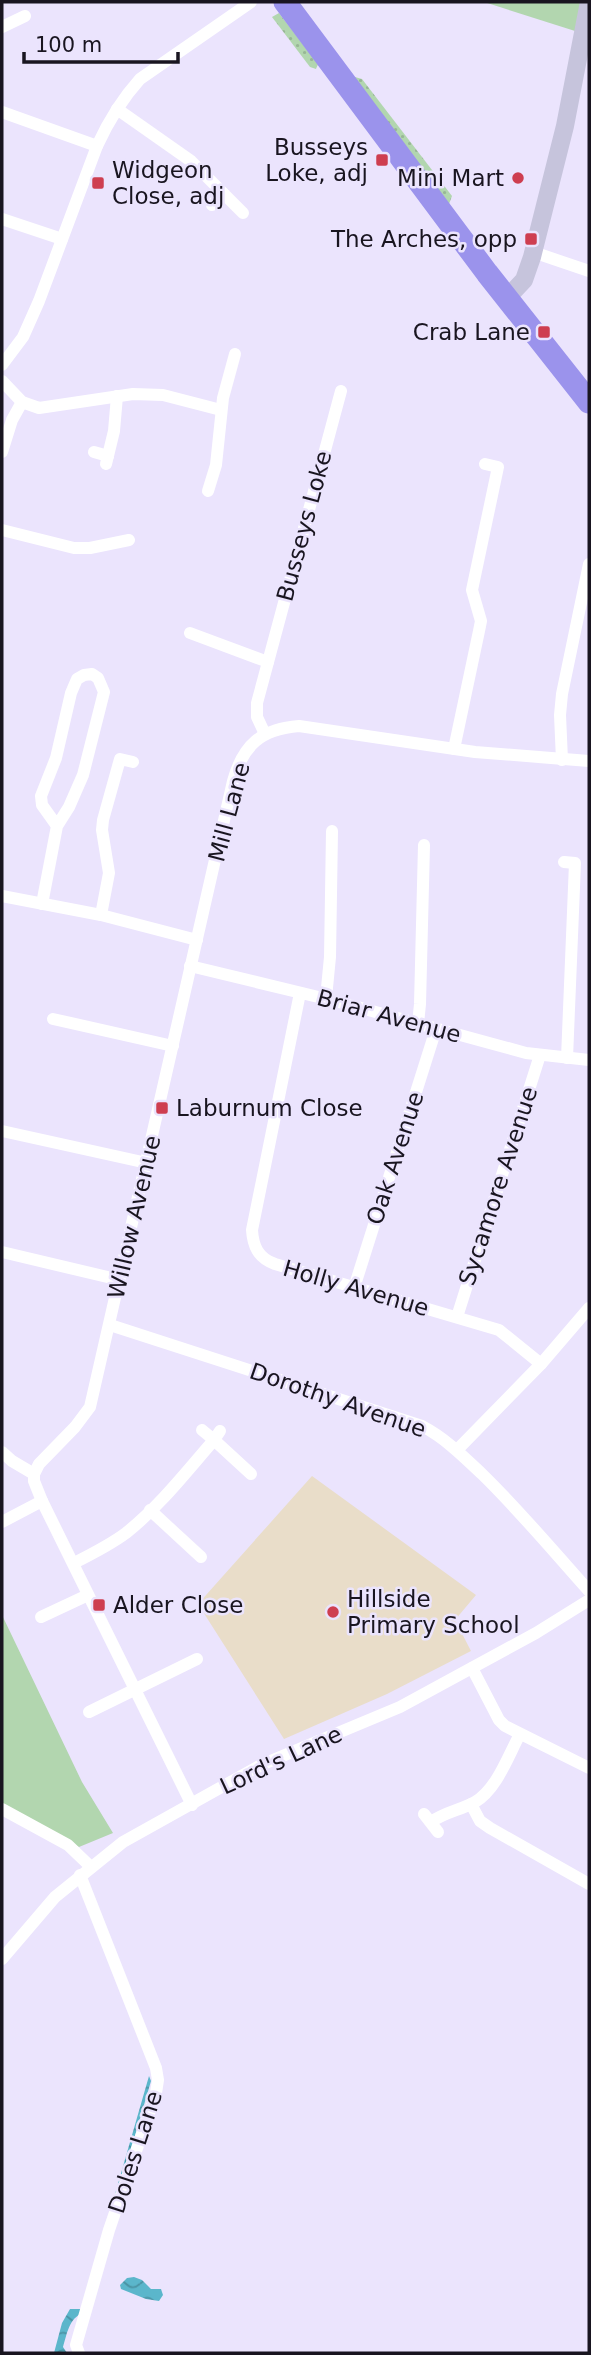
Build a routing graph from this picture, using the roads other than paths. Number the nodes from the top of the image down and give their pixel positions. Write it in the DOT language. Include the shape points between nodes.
graph roads {
  1 [pos="251,2"];
  2 [pos="285,2"];
  3 [pos="589,2"];
  4 [pos="25,16"];
  5 [pos="2,27"];
  6 [pos="117,109"];
  7 [pos="2,112"];
  8 [pos="97,146"];
  9 [pos="223,194"];
  10 [pos="212,205"];
  11 [pos="243,213"];
  12 [pos="2,219"];
  13 [pos="62,239"];
  14 [pos="534,253"];
  15 [pos="589,271"];
  16 [pos="507,298"];
  17 [pos="238,362"];
  18 [pos="2,365"];
  19 [pos="2,381"];
  20 [pos="341,391"];
  21 [pos="117,396"];
  22 [pos="22,402"];
  23 [pos="589,402"];
  24 [pos="221,410"];
  25 [pos="2,452"];
  26 [pos="94,452"];
  27 [pos="497,466"];
  28 [pos="206,484"];
  29 [pos="2,530"];
  30 [pos="129,540"];
  31 [pos="589,564"];
  32 [pos="190,633"];
  33 [pos="268,662"];
  34 [pos="265,734"];
  35 [pos="454,749"];
  36 [pos="562,760"];
  37 [pos="589,761"];
  38 [pos="132,762"];
  39 [pos="57,826"];
  40 [pos="332,831"];
  41 [pos="424,845"];
  42 [pos="575,863"];
  43 [pos="2,896"];
  44 [pos="42,904"];
  45 [pos="101,915"];
  46 [pos="197,940"];
  47 [pos="190,965"];
  48 [pos="300,993"];
  49 [pos="326,998"];
  50 [pos="53,1019"];
  51 [pos="418,1024"];
  52 [pos="436,1029"];
  53 [pos="173,1046"];
  54 [pos="540,1055"];
  55 [pos="567,1058"];
  56 [pos="589,1060"];
  57 [pos="2,1131"];
  58 [pos="146,1163"];
  59 [pos="2,1252"];
  60 [pos="120,1280"];
  61 [pos="354,1288"];
  62 [pos="589,1308"];
  63 [pos="457,1317"];
  64 [pos="110,1325"];
  65 [pos="541,1364"];
  66 [pos="202,1430"];
  67 [pos="217,1436"];
  68 [pos="457,1450"];
  69 [pos="2,1452"];
  70 [pos="34,1474"];
  71 [pos="250,1474"];
  72 [pos="42,1501"];
  73 [pos="150,1510"];
  74 [pos="2,1522"];
  75 [pos="201,1557"];
  76 [pos="74,1563"];
  77 [pos="586,1582"];
  78 [pos="88,1595"];
  79 [pos="589,1600"];
  80 [pos="41,1617"];
  81 [pos="196,1659"];
  82 [pos="472,1668"];
  83 [pos="135,1689"];
  84 [pos="89,1712"];
  85 [pos="520,1734"];
  86 [pos="589,1768"];
  87 [pos="471,1804"];
  88 [pos="192,1805"];
  89 [pos="2,1809"];
  90 [pos="431,1823"];
  91 [pos="86,1871"];
  92 [pos="588,1882"];
  93 [pos="2,1959"];
  94 [pos="79,2353"];
  1 -- 6 [label="street" via="140,79"];
  2 -- 16 [label="highway"];
  3 -- 14 [label="street"];
  4 -- 5 [label="street"];
  6 -- 8 [label="street"];
  6 -- 9 [label="street" via="191,161"];
  7 -- 8 [label="street"];
  8 -- 13 [label="street"];
  9 -- 10 [label="street"];
  9 -- 11 [label="street"];
  12 -- 13 [label="street"];
  13 -- 18 [label="street" via="23,337"];
  14 -- 15 [label="street"];
  14 -- 16 [label="street" via="524,280"];
  16 -- 23 [label="highway"];
  17 -- 24 [label="street"];
  19 -- 22 [label="street"];
  20 -- 33 [label="street, Busseys Loke"];
  21 -- 22 [label="street" via="51,408"];
  21 -- 24 [label="street" via="163,395"];
  21 -- 26 [label="street" via="107,460"];
  22 -- 25 [label="street"];
  24 -- 28 [label="street" via="216,465"];
  27 -- 35 [label="street" via="472,590 481,621"];
  29 -- 30 [label="street" via="74,548"];
  31 -- 36 [label="street" via="562,694"];
  32 -- 33 [label="street"];
  33 -- 34 [label="street, Busseys Loke" via="257,707"];
  34 -- 35 [label="street, Mill Lane" via="299,726"];
  34 -- 46 [label="street, Mill Lane" via="252,743 237,765"];
  35 -- 36 [label="street, Mill Lane"];
  36 -- 37 [label="street, Mill Lane"];
  38 -- 45 [label="street" via="120,759 103,820 110,873"];
  39 -- 39 [label="street" via="42,805 43,788 56,758 74,686 84,675 92,674 99,678 104,692 83,775"];
  39 -- 44 [label="street"];
  40 -- 49 [label="street"];
  41 -- 51 [label="street"];
  42 -- 55 [label="street"];
  43 -- 44 [label="street"];
  44 -- 45 [label="street"];
  45 -- 46 [label="street"];
  46 -- 47 [label="street, Willow Avenue"];
  47 -- 48 [label="street, Briar Avenue"];
  47 -- 53 [label="street, Willow Avenue"];
  48 -- 49 [label="street, Briar Avenue"];
  48 -- 61 [label="street, Holly Avenue" via="253,1239 258,1253 269,1262"];
  49 -- 51 [label="street, Briar Avenue"];
  50 -- 53 [label="street"];
  51 -- 52 [label="street, Briar Avenue"];
  52 -- 54 [label="street, Briar Avenue"];
  52 -- 61 [label="street, Oak Avenue"];
  53 -- 58 [label="street, Willow Avenue"];
  54 -- 55 [label="street, Briar Avenue"];
  54 -- 63 [label="street, Sycamore Avenue"];
  55 -- 56 [label="street, Briar Avenue"];
  57 -- 58 [label="street"];
  58 -- 60 [label="street, Willow Avenue"];
  59 -- 60 [label="street"];
  60 -- 64 [label="street, Willow Avenue"];
  61 -- 63 [label="street, Holly Avenue"];
  62 -- 65 [label="street"];
  63 -- 65 [label="street, Holly Avenue" via="499,1329"];
  64 -- 68 [label="street, Dorothy Avenue" via="422,1426"];
  64 -- 70 [label="street, Willow Avenue" via="90,1407"];
  65 -- 68 [label="street"];
  66 -- 67 [label="street"];
  67 -- 71 [label="street"];
  67 -- 73 [label="street"];
  68 -- 77 [label="street, Dorothy Avenue"];
  69 -- 70 [label="street"];
  70 -- 72 [label="street"];
  72 -- 74 [label="street"];
  72 -- 76 [label="street"];
  73 -- 75 [label="street"];
  73 -- 76 [label="street" via="110,1544"];
  76 -- 78 [label="street"];
  78 -- 80 [label="street"];
  78 -- 83 [label="street"];
  79 -- 82 [label="street, Lord's Lane"];
  81 -- 83 [label="street"];
  82 -- 85 [label="street" via="499,1720"];
  82 -- 88 [label="street, Lord's Lane" via="400,1707 261,1765"];
  83 -- 84 [label="street"];
  83 -- 88 [label="street"];
  85 -- 86 [label="street"];
  85 -- 87 [label="street" via="493,1784"];
  87 -- 90 [label="street"];
  87 -- 92 [label="street" via="490,1828"];
  88 -- 91 [label="street, Lord's Lane" via="123,1842"];
  89 -- 91 [label="street" via="68,1845"];
  91 -- 93 [label="street, Lord's Lane" via="55,1898"];
  91 -- 94 [label="street, Doles Lane" via="158,2080 83,2319 76,2345"];
}
